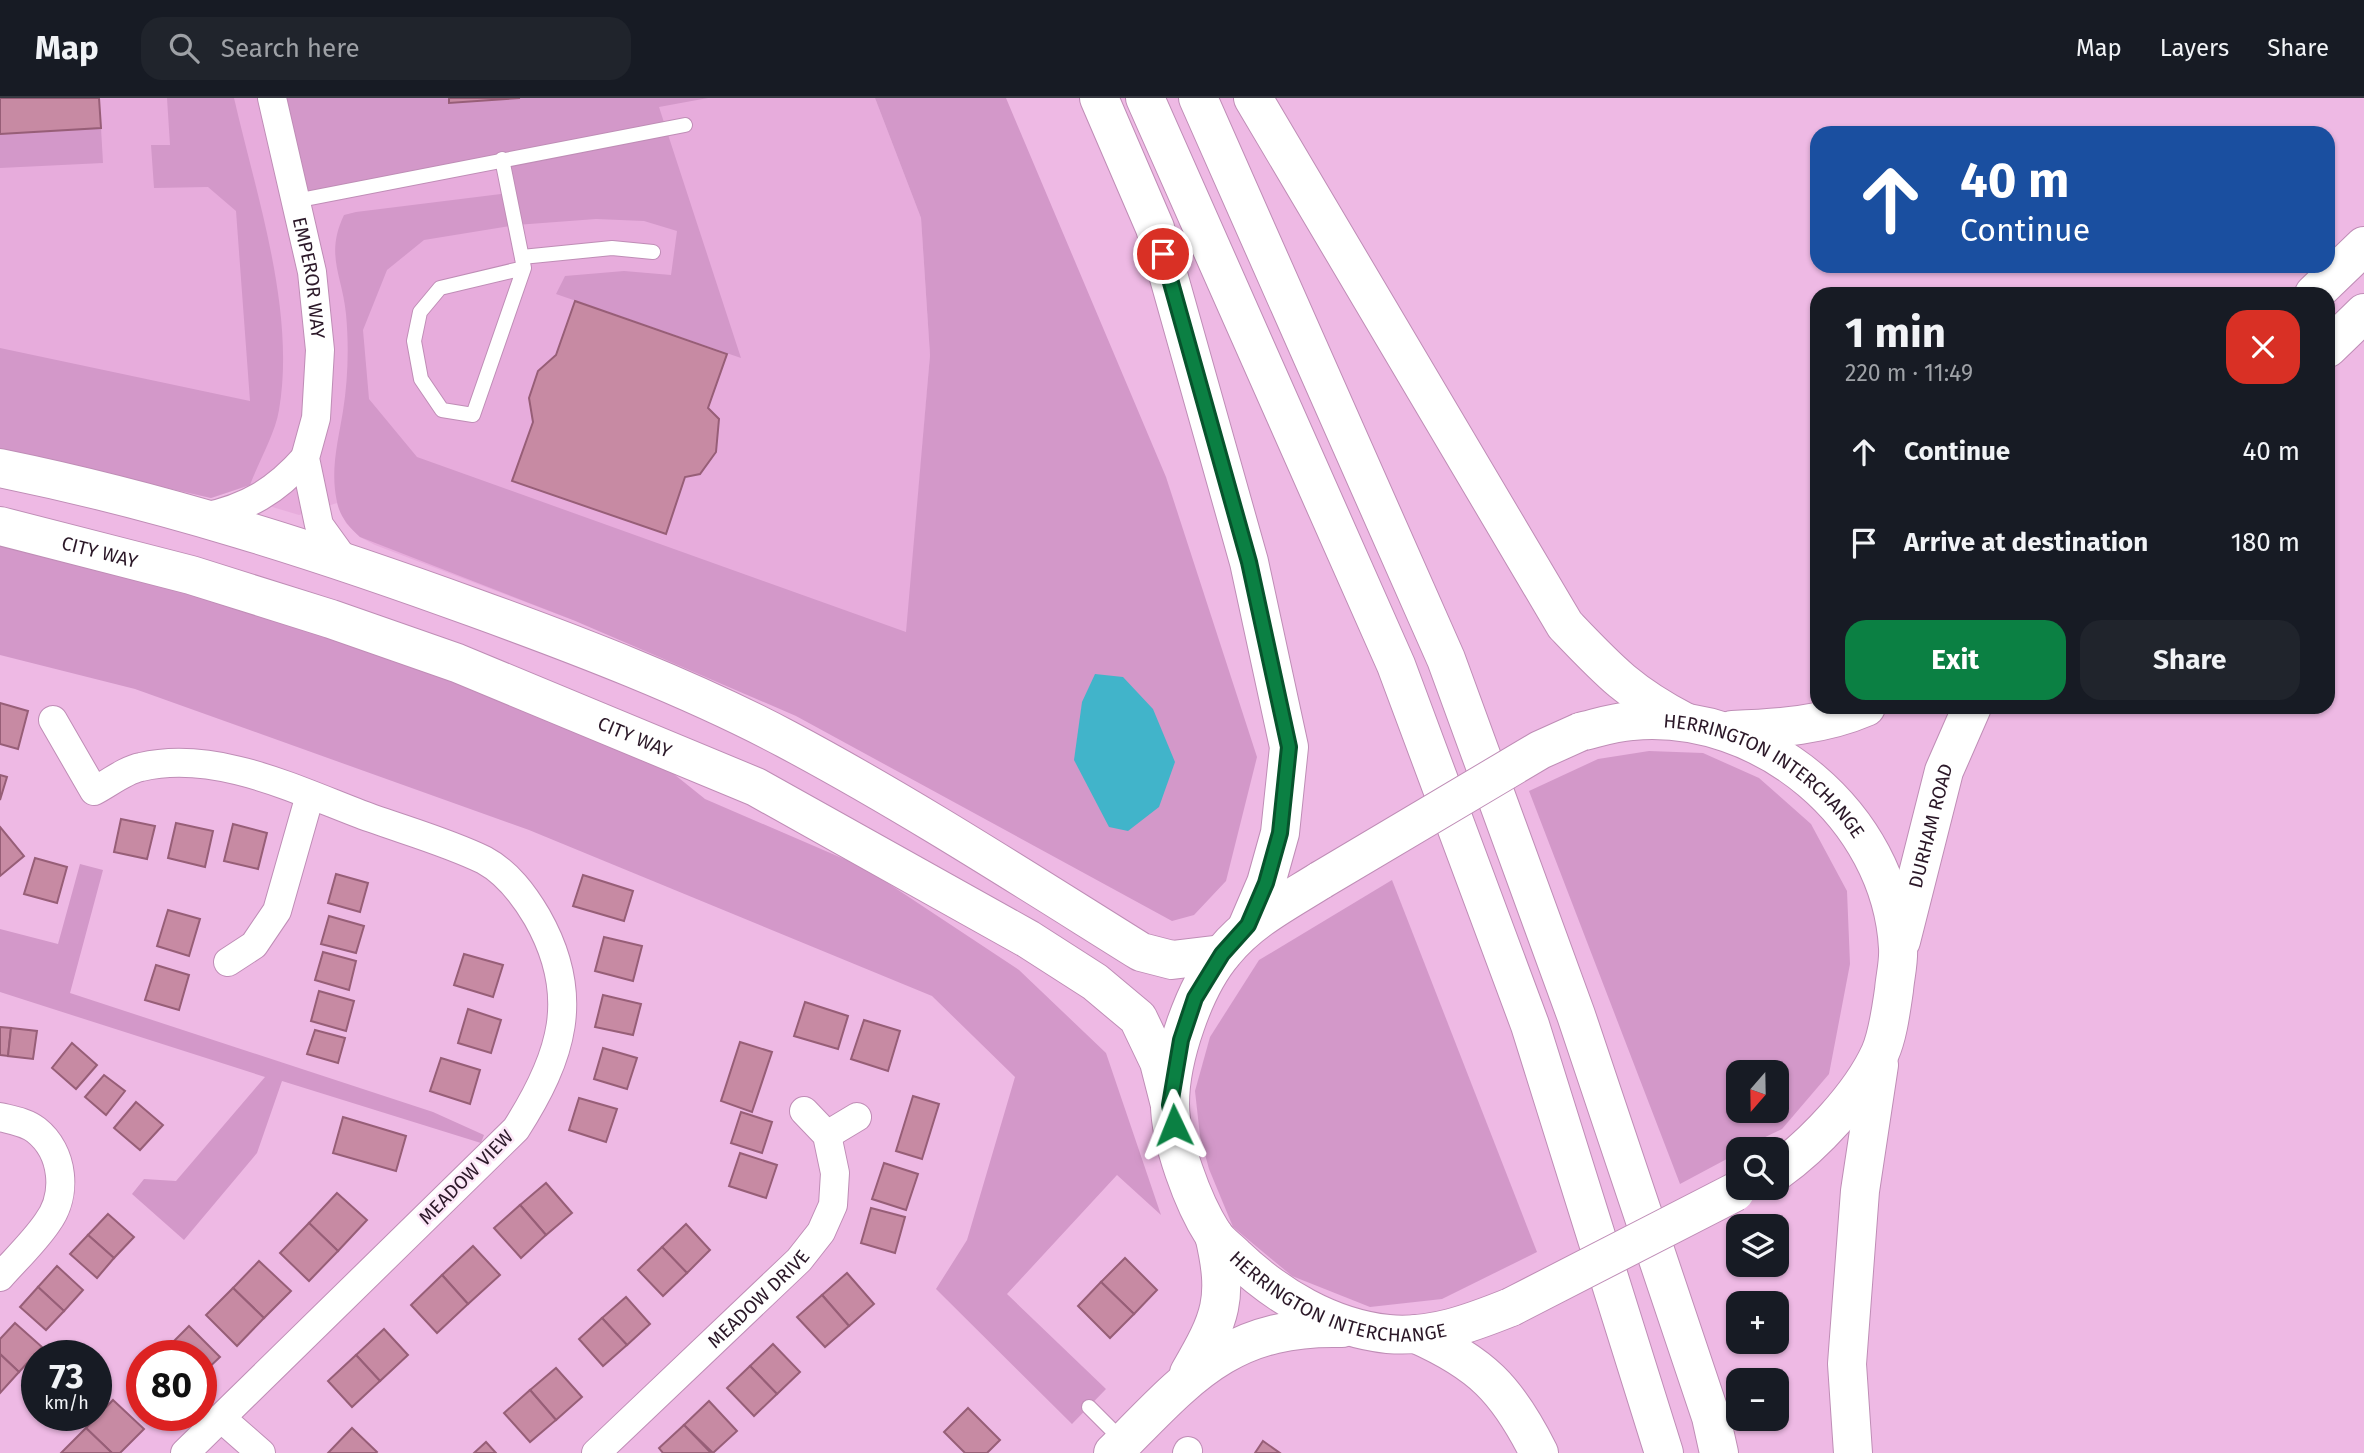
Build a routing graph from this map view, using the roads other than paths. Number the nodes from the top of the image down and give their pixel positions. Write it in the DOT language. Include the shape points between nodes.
graph roads {
  1 [pos="272,98"];
  2 [pos="1100,98"];
  3 [pos="1145,98"];
  4 [pos="1198,98"];
  5 [pos="1253,98"];
  6 [pos="685,125"];
  7 [pos="502,159"];
  8 [pos="295,201"];
  9 [pos="2364,246"];
  10 [pos="653,253"];
  11 [pos="523,263"];
  12 [pos="2321,287"];
  13 [pos="2364,313"];
  14 [pos="2335,341"];
  15 [pos="305,458"];
  16 [pos="0,468"];
  17 [pos="204,517"];
  18 [pos="0,526"];
  19 [pos="345,561"];
  20 [pos="1850,714"];
  21 [pos="1969,714"];
  22 [pos="53,720"];
  23 [pos="1702,726"];
  24 [pos="310,795"];
  25 [pos="1248,925"];
  26 [pos="1899,950"];
  27 [pos="1222,954"];
  28 [pos="228,962"];
  29 [pos="1881,1052"];
  30 [pos="1170,1105"];
  31 [pos="804,1111"];
  32 [pos="857,1117"];
  33 [pos="0,1118"];
  34 [pos="827,1135"];
  35 [pos="1789,1161"];
  36 [pos="1726,1197"];
  37 [pos="1214,1236"];
  38 [pos="0,1277"];
  39 [pos="1358,1328"];
  40 [pos="1416,1334"];
  41 [pos="1183,1384"];
  42 [pos="1089,1407"];
  43 [pos="221,1418"];
  44 [pos="1118,1447"];
  45 [pos="185,1453"];
  46 [pos="261,1453"];
  47 [pos="596,1453"];
  48 [pos="1539,1453"];
  49 [pos="1664,1453"];
  50 [pos="1718,1453"];
  51 [pos="1853,1453"];
  1 -- 8 [label="street, EMPEROR WAY"];
  2 -- 25 [label="main road" via="1156,228 1249,562 1289,747 1280,833"];
  3 -- 49 [label="main road" via="1396,665 1530,1025"];
  4 -- 50 [label="main road" via="1446,659 1576,1014 1711,1417"];
  5 -- 23 [label="main road" via="1565,625 1616,680 1645,701"];
  6 -- 7 [label="lane"];
  7 -- 8 [label="lane"];
  7 -- 11 [label="lane"];
  8 -- 15 [label="street, EMPEROR WAY" via="312,272 320,350 316,418"];
  9 -- 12 [label="main road"];
  10 -- 11 [label="lane" via="611,248"];
  11 -- 11 [label="lane" via="473,415 442,410 421,379 414,341 421,312 440,288"];
  13 -- 14 [label="main road"];
  15 -- 17 [label="street, EMPEROR WAY" via="262,498 234,511"];
  15 -- 19 [label="street, EMPEROR WAY" via="319,525"];
  16 -- 17 [label="main road"];
  17 -- 19 [label="main road"];
  18 -- 30 [label="main road, CITY WAY" via="191,575 331,619 457,663 756,787 1028,939 1095,982 1138,1018 1159,1062"];
  19 -- 27 [label="main road" via="562,640 784,738 940,826 1141,953 1171,960"];
  20 -- 23 [label="main road" via="1798,727"];
  21 -- 26 [label="main road, DURHAM ROAD" via="1940,782"];
  22 -- 24 [label="street, MEADOW VIEW" via="94,791 140,767 207,762"];
  23 -- 25 [label="main road, HERRINGTON INTERCHANGE, bridge" via="1630,721 1580,732 1540,750"];
  23 -- 26 [label="main road, HERRINGTON INTERCHANGE" via="1757,744 1788,762 1844,811 1880,876 1893,912"];
  24 -- 28 [label="street" via="277,911 254,945"];
  24 -- 43 [label="street, MEADOW VIEW" via="485,861 521,890 547,935 562,978 564,1019 539,1093 516,1129"];
  25 -- 27 [label="main road, HERRINGTON INTERCHANGE"];
  26 -- 29 [label="main road, HERRINGTON INTERCHANGE"];
  27 -- 30 [label="main road, HERRINGTON INTERCHANGE" via="1195,998 1181,1040"];
  29 -- 35 [label="main road, HERRINGTON INTERCHANGE" via="1826,1129"];
  29 -- 51 [label="main road" via="1860,1191 1847,1364"];
  30 -- 37 [label="main road, HERRINGTON INTERCHANGE" via="1187,1178"];
  31 -- 34 [label="street"];
  32 -- 34 [label="street"];
  33 -- 38 [label="street" via="36,1130 48,1143 59,1160 60,1186 48,1223"];
  34 -- 47 [label="street, MEADOW DRIVE" via="834,1194 821,1232 799,1261"];
  36 -- 40 [label="main road, HERRINGTON INTERCHANGE, bridge" via="1511,1307 1462,1326"];
  37 -- 39 [label="main road, HERRINGTON INTERCHANGE" via="1261,1281 1285,1297"];
  37 -- 41 [label="main road" via="1223,1272 1221,1308 1216,1327"];
  39 -- 40 [label="main road, HERRINGTON INTERCHANGE"];
  39 -- 41 [label="main road" via="1274,1332 1236,1345"];
  40 -- 48 [label="main road" via="1460,1354 1489,1379 1521,1417"];
  41 -- 44 [label="main road"];
  42 -- 44 [label="lane"];
  43 -- 45 [label="street, MEADOW VIEW"];
  43 -- 46 [label="street"];
}
